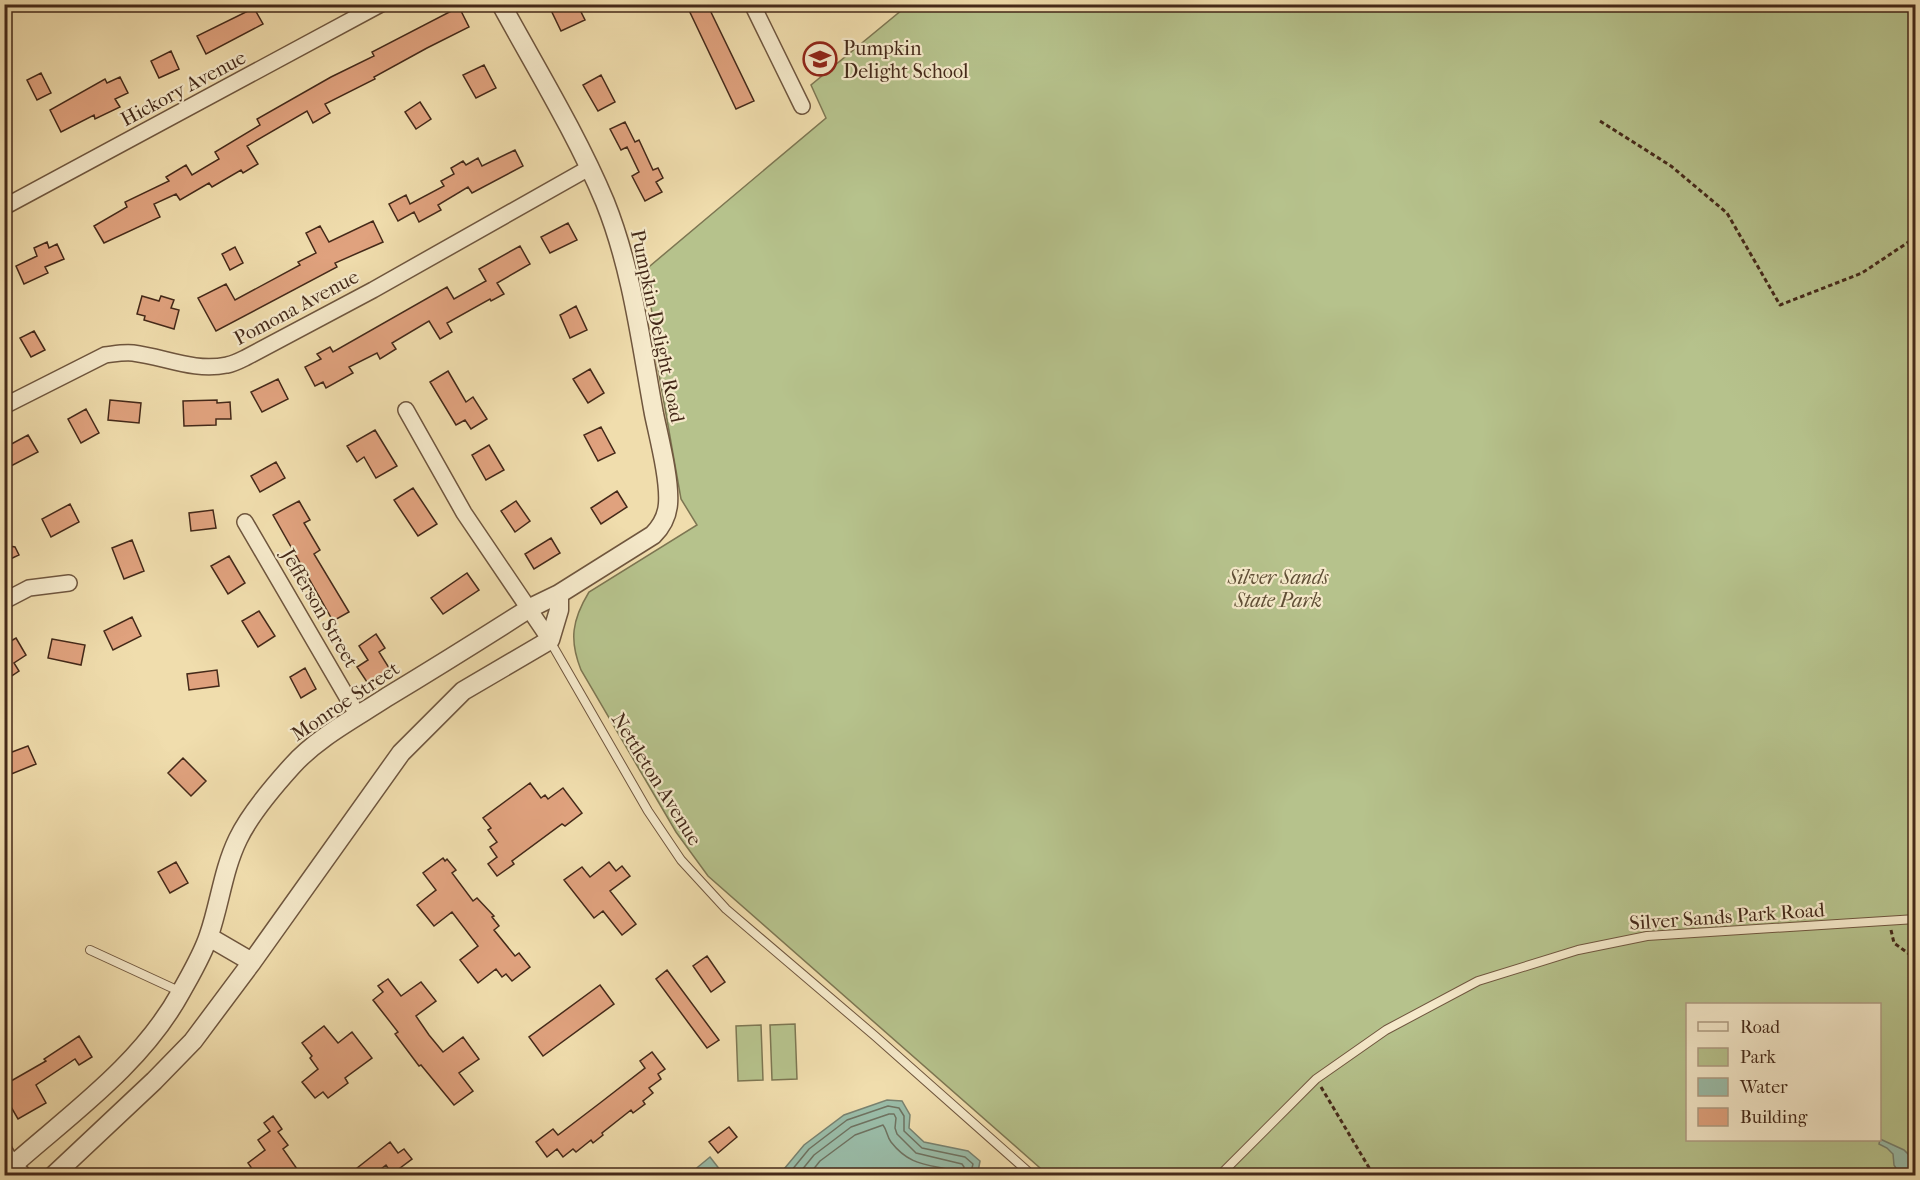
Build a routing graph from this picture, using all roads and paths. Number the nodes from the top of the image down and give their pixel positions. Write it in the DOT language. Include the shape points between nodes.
graph roads {
  1 [pos="381,4"];
  2 [pos="501,4"];
  3 [pos="752,4"];
  4 [pos="802,106"];
  5 [pos="1600,121"];
  6 [pos="590,168"];
  7 [pos="4,207"];
  8 [pos="1916,237"];
  9 [pos="4,406"];
  10 [pos="406,410"];
  11 [pos="245,522"];
  12 [pos="652,535"];
  13 [pos="69,583"];
  14 [pos="559,594"];
  15 [pos="4,601"];
  16 [pos="530,608"];
  17 [pos="550,640"];
  18 [pos="358,716"];
  19 [pos="1916,919"];
  20 [pos="1890,921"];
  21 [pos="209,937"];
  22 [pos="90,950"];
  23 [pos="1916,959"];
  24 [pos="252,962"];
  25 [pos="181,992"];
  26 [pos="1316,1078"];
  27 [pos="12,1166"];
  28 [pos="53,1176"];
  29 [pos="1032,1176"];
  30 [pos="1219,1176"];
  31 [pos="1374,1176"];
  1 -- 7 [label="street, Hickory Avenue"];
  2 -- 6 [label="street, Pumpkin Delight Road"];
  3 -- 4 [label="street"];
  5 -- 8 [label="path" via="1671,166 1726,213 1780,305 1862,273"];
  6 -- 9 [label="street, Pomona Avenue" via="245,358 227,365 202,367 135,354 105,355"];
  6 -- 12 [label="street, Pumpkin Delight Road" via="624,261 668,490 666,516"];
  10 -- 16 [label="street, Nettleton Avenue" via="464,513"];
  11 -- 18 [label="street, Jefferson Street"];
  12 -- 14 [label="street, Monroe Street"];
  13 -- 15 [label="street" via="28,588"];
  14 -- 16 [label="street, Monroe Street"];
  14 -- 17 [label="street" via="559,610"];
  16 -- 17 [label="street, Nettleton Avenue"];
  16 -- 18 [label="street, Monroe Street"];
  17 -- 24 [label="street" via="463,691 401,753"];
  17 -- 29 [label="lane, Nettleton Avenue" via="648,811 681,860 726,909"];
  18 -- 21 [label="street, Monroe Street" via="314,745 294,764 248,823 232,854"];
  19 -- 20 [label="lane, Silver Sands Park Road"];
  20 -- 23 [label="path" via="1894,944"];
  20 -- 26 [label="lane, Silver Sands Park Road" via="1647,936 1578,950 1478,981 1386,1030"];
  21 -- 24 [label="street"];
  21 -- 25 [label="street, Monroe Street"];
  22 -- 25 [label="lane"];
  24 -- 28 [label="street" via="193,1041"];
  25 -- 27 [label="street, Monroe Street" via="153,1035 129,1061"];
  26 -- 30 [label="lane, Silver Sands Park Road"];
  26 -- 31 [label="path"];
}
